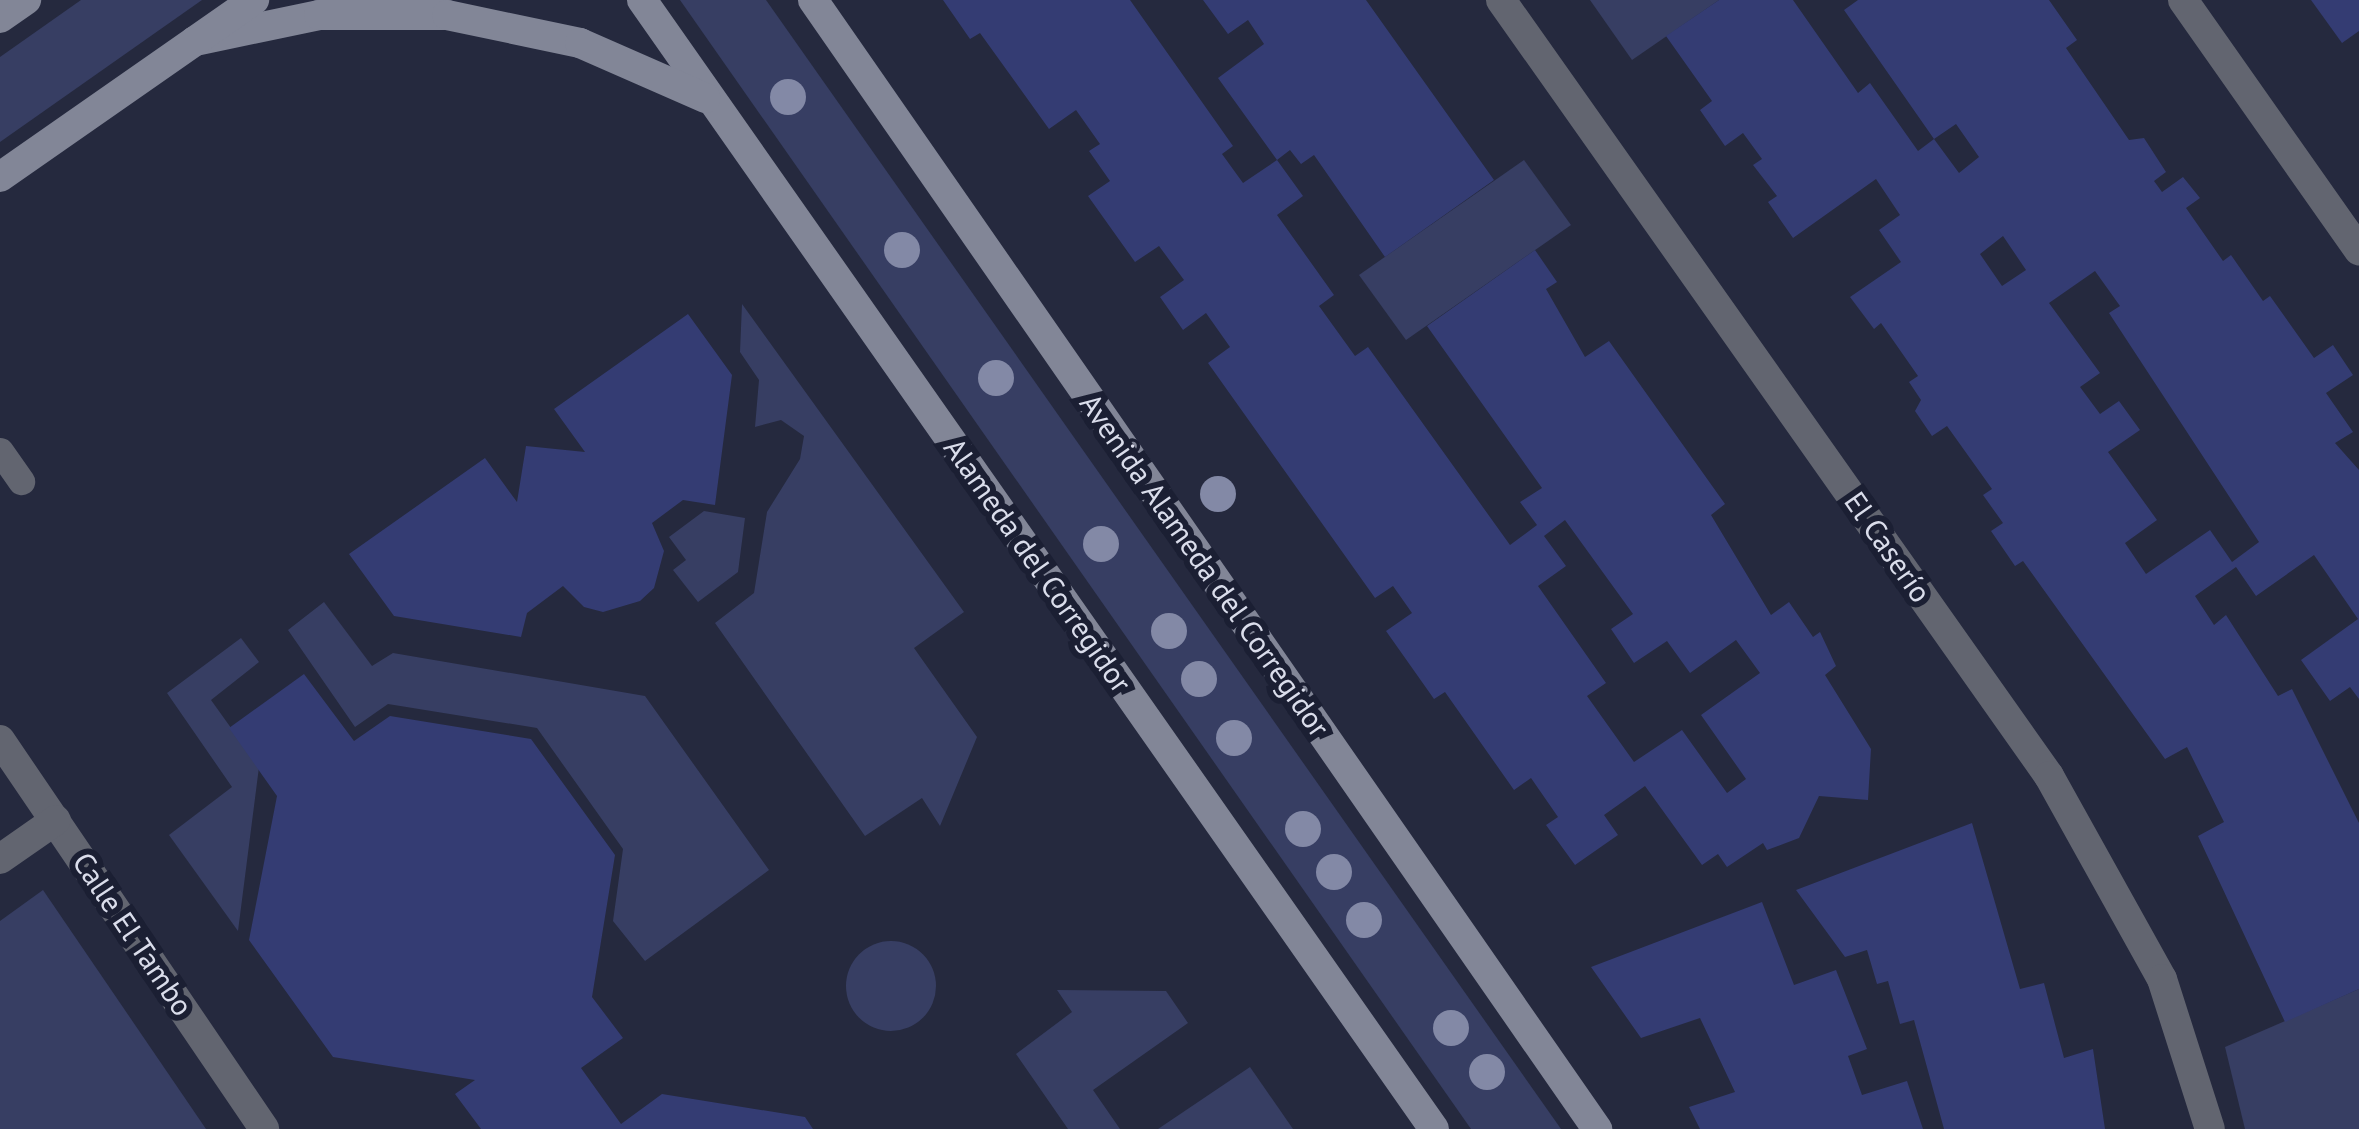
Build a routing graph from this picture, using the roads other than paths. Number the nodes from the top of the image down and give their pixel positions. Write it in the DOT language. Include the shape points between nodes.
graph roads {
  1 [pos="26,0"];
  2 [pos="254,0"];
  3 [pos="642,0"];
  4 [pos="812,0"];
  5 [pos="1501,0"];
  6 [pos="2183,0"];
  7 [pos="829,13"];
  8 [pos="0,18"];
  9 [pos="195,40"];
  10 [pos="711,100"];
  11 [pos="0,177"];
  12 [pos="2359,250"];
  13 [pos="0,451"];
  14 [pos="21,481"];
  15 [pos="0,740"];
  16 [pos="56,820"];
  17 [pos="0,859"];
  18 [pos="264,1129"];
  19 [pos="1435,1129"];
  20 [pos="1597,1129"];
  21 [pos="2210,1129"];
  1 -- 8 [label="main road"];
  2 -- 9 [label="main road"];
  3 -- 10 [label="main road, Alameda del Corregidor"];
  4 -- 7 [label="main road, Avenida Alameda del Corregidor"];
  5 -- 21 [label="street, El Caserío" via="2049,776 2162,979"];
  6 -- 12 [label="street"];
  7 -- 20 [label="main road, Avenida Alameda del Corregidor"];
  9 -- 10 [label="main road" via="319,15 447,15 580,43"];
  9 -- 11 [label="main road"];
  10 -- 19 [label="main road, Alameda del Corregidor"];
  13 -- 14 [label="lane"];
  15 -- 16 [label="street, Calle El Tambo"];
  16 -- 17 [label="street"];
  16 -- 18 [label="street, Calle El Tambo"];
}
